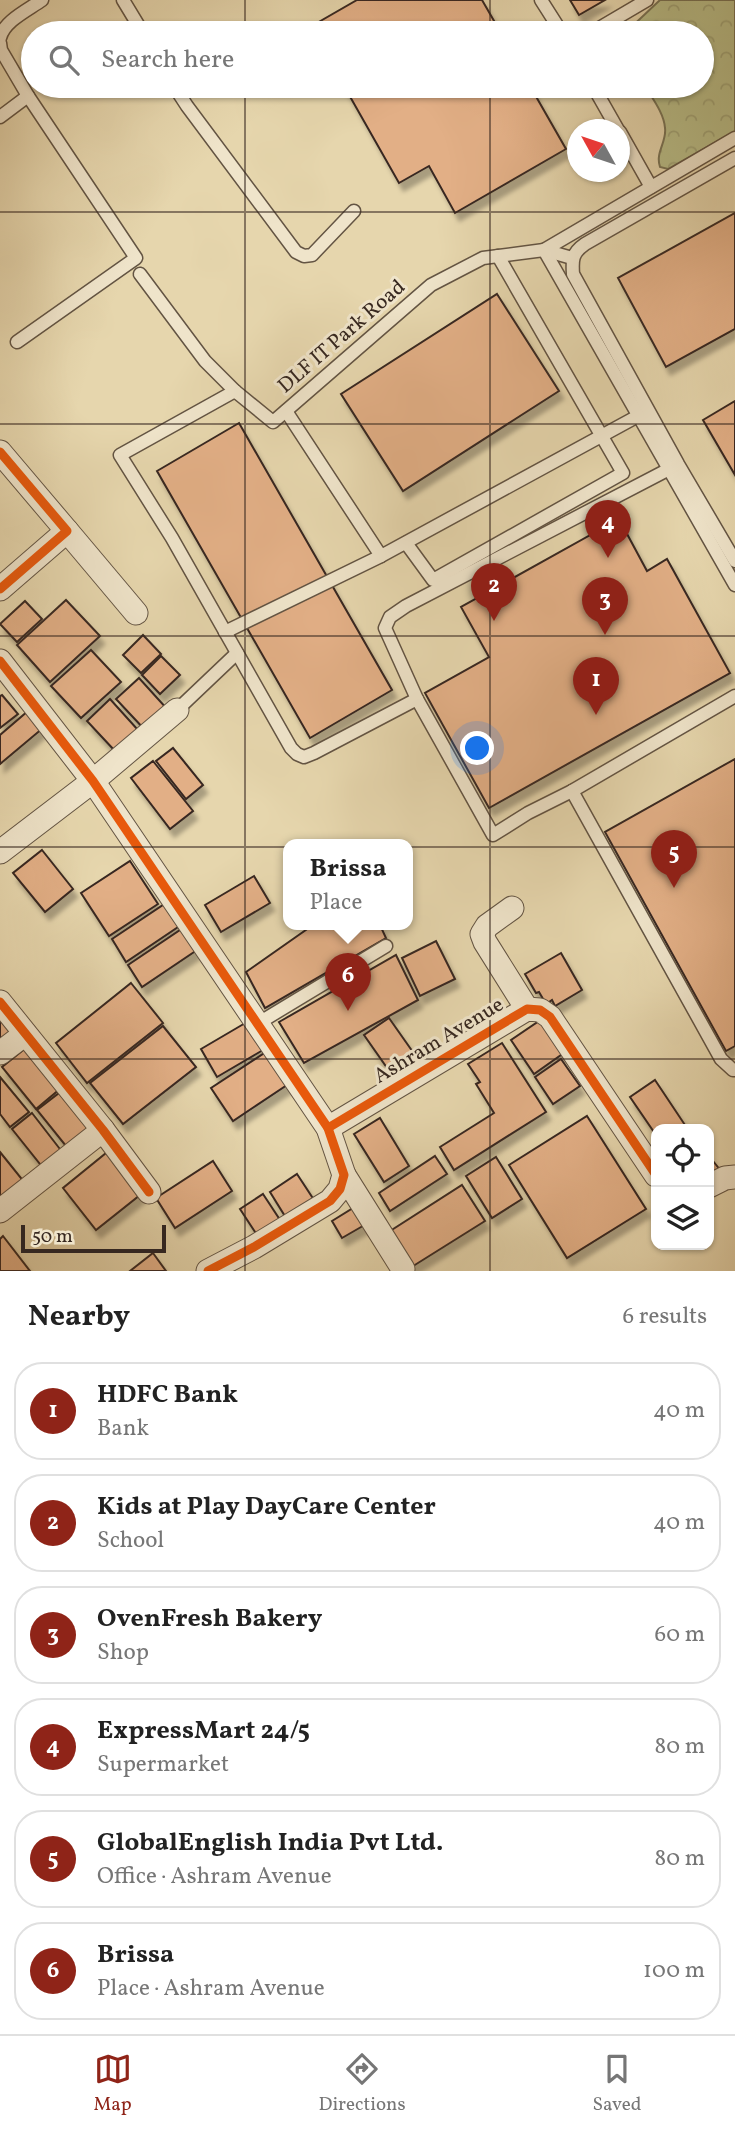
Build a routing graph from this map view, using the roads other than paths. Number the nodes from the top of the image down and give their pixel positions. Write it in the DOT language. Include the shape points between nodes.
graph roads {
  1 [pos="42,0"];
  2 [pos="123,0"];
  3 [pos="541,0"];
  4 [pos="646,0"];
  5 [pos="136,21"];
  6 [pos="554,21"];
  7 [pos="611,21"];
  8 [pos="0,41"];
  9 [pos="21,84"];
  10 [pos="25,98"];
  11 [pos="29,98"];
  12 [pos="182,98"];
  13 [pos="600,98"];
  14 [pos="0,117"];
  15 [pos="612,119"];
  16 [pos="735,138"];
  17 [pos="716,149"];
  18 [pos="630,150"];
  19 [pos="730,161"];
  20 [pos="651,187"];
  21 [pos="354,211"];
  22 [pos="544,250"];
  23 [pos="498,256"];
  24 [pos="572,258"];
  25 [pos="140,274"];
  26 [pos="18,342"];
  27 [pos="235,391"];
  28 [pos="286,411"];
  29 [pos="638,415"];
  30 [pos="602,435"];
  31 [pos="0,452"];
  32 [pos="674,467"];
  33 [pos="67,531"];
  34 [pos="406,542"];
  35 [pos="381,556"];
  36 [pos="735,561"];
  37 [pos="735,586"];
  38 [pos="0,589"];
  39 [pos="136,613"];
  40 [pos="225,632"];
  41 [pos="237,653"];
  42 [pos="0,662"];
  43 [pos="735,696"];
  44 [pos="417,699"];
  45 [pos="177,710"];
  46 [pos="93,780"];
  47 [pos="572,791"];
  48 [pos="0,852"];
  49 [pos="512,908"];
  50 [pos="386,947"];
  51 [pos="0,1002"];
  52 [pos="527,1009"];
  53 [pos="257,1024"];
  54 [pos="25,1034"];
  55 [pos="0,1053"];
  56 [pos="735,1070"];
  57 [pos="328,1128"];
  58 [pos="103,1130"];
  59 [pos="651,1168"];
  60 [pos="344,1175"];
  61 [pos="735,1177"];
  62 [pos="714,1184"];
  63 [pos="149,1192"];
  64 [pos="0,1212"];
  65 [pos="403,1269"];
  66 [pos="208,1271"];
  1 -- 8 [label="lane" via="9,23"];
  2 -- 5 [label="lane"];
  3 -- 6 [label="lane"];
  4 -- 7 [label="lane"];
  8 -- 9 [label="lane"];
  10 -- 14 [label="lane"];
  11 -- 26 [label="lane" via="136,258"];
  12 -- 21 [label="lane" via="296,252 312,255"];
  13 -- 15 [label="lane"];
  16 -- 17 [label="lane, DLF IT Park Road"];
  17 -- 19 [label="lane"];
  17 -- 20 [label="lane, DLF IT Park Road"];
  18 -- 20 [label="lane"];
  19 -- 24 [label="lane" via="584,244"];
  20 -- 22 [label="lane, DLF IT Park Road"];
  22 -- 23 [label="lane, DLF IT Park Road"];
  22 -- 24 [label="lane, DLF IT Park Road"];
  22 -- 29 [label="lane"];
  23 -- 28 [label="lane, DLF IT Park Road" via="482,258 431,285"];
  23 -- 30 [label="lane"];
  24 -- 32 [label="lane" via="573,274"];
  25 -- 27 [label="lane, DLF IT Park Road" via="205,361"];
  27 -- 28 [label="lane, DLF IT Park Road" via="273,422"];
  27 -- 40 [label="lane" via="120,455"];
  28 -- 35 [label="lane, DLF IT Park Road"];
  29 -- 30 [label="lane"];
  29 -- 32 [label="lane"];
  30 -- 34 [label="lane"];
  30 -- 34 [label="lane" via="623,473 433,580"];
  31 -- 33 [label="street"];
  32 -- 36 [label="lane"];
  32 -- 37 [label="lane"];
  32 -- 44 [label="lane" via="390,617 385,628"];
  33 -- 38 [label="street"];
  33 -- 39 [label="street"];
  34 -- 35 [label="lane"];
  35 -- 40 [label="lane"];
  40 -- 41 [label="lane"];
  41 -- 44 [label="lane" via="290,748 304,757"];
  41 -- 45 [label="lane"];
  42 -- 46 [label="street"];
  43 -- 47 [label="lane"];
  44 -- 47 [label="lane" via="493,835"];
  45 -- 46 [label="street"];
  46 -- 48 [label="street"];
  46 -- 53 [label="street"];
  47 -- 56 [label="lane" via="721,1059"];
  49 -- 52 [label="street, Ashram Avenue" via="482,934"];
  50 -- 53 [label="lane"];
  51 -- 54 [label="street"];
  52 -- 57 [label="street, Ashram Avenue"];
  52 -- 59 [label="street, Ashram Avenue" via="550,1017"];
  53 -- 57 [label="street"];
  54 -- 55 [label="street"];
  54 -- 58 [label="street"];
  57 -- 60 [label="street"];
  58 -- 63 [label="street"];
  58 -- 64 [label="street"];
  60 -- 65 [label="street"];
  60 -- 66 [label="street" via="330,1201"];
  61 -- 62 [label="street"];
}
